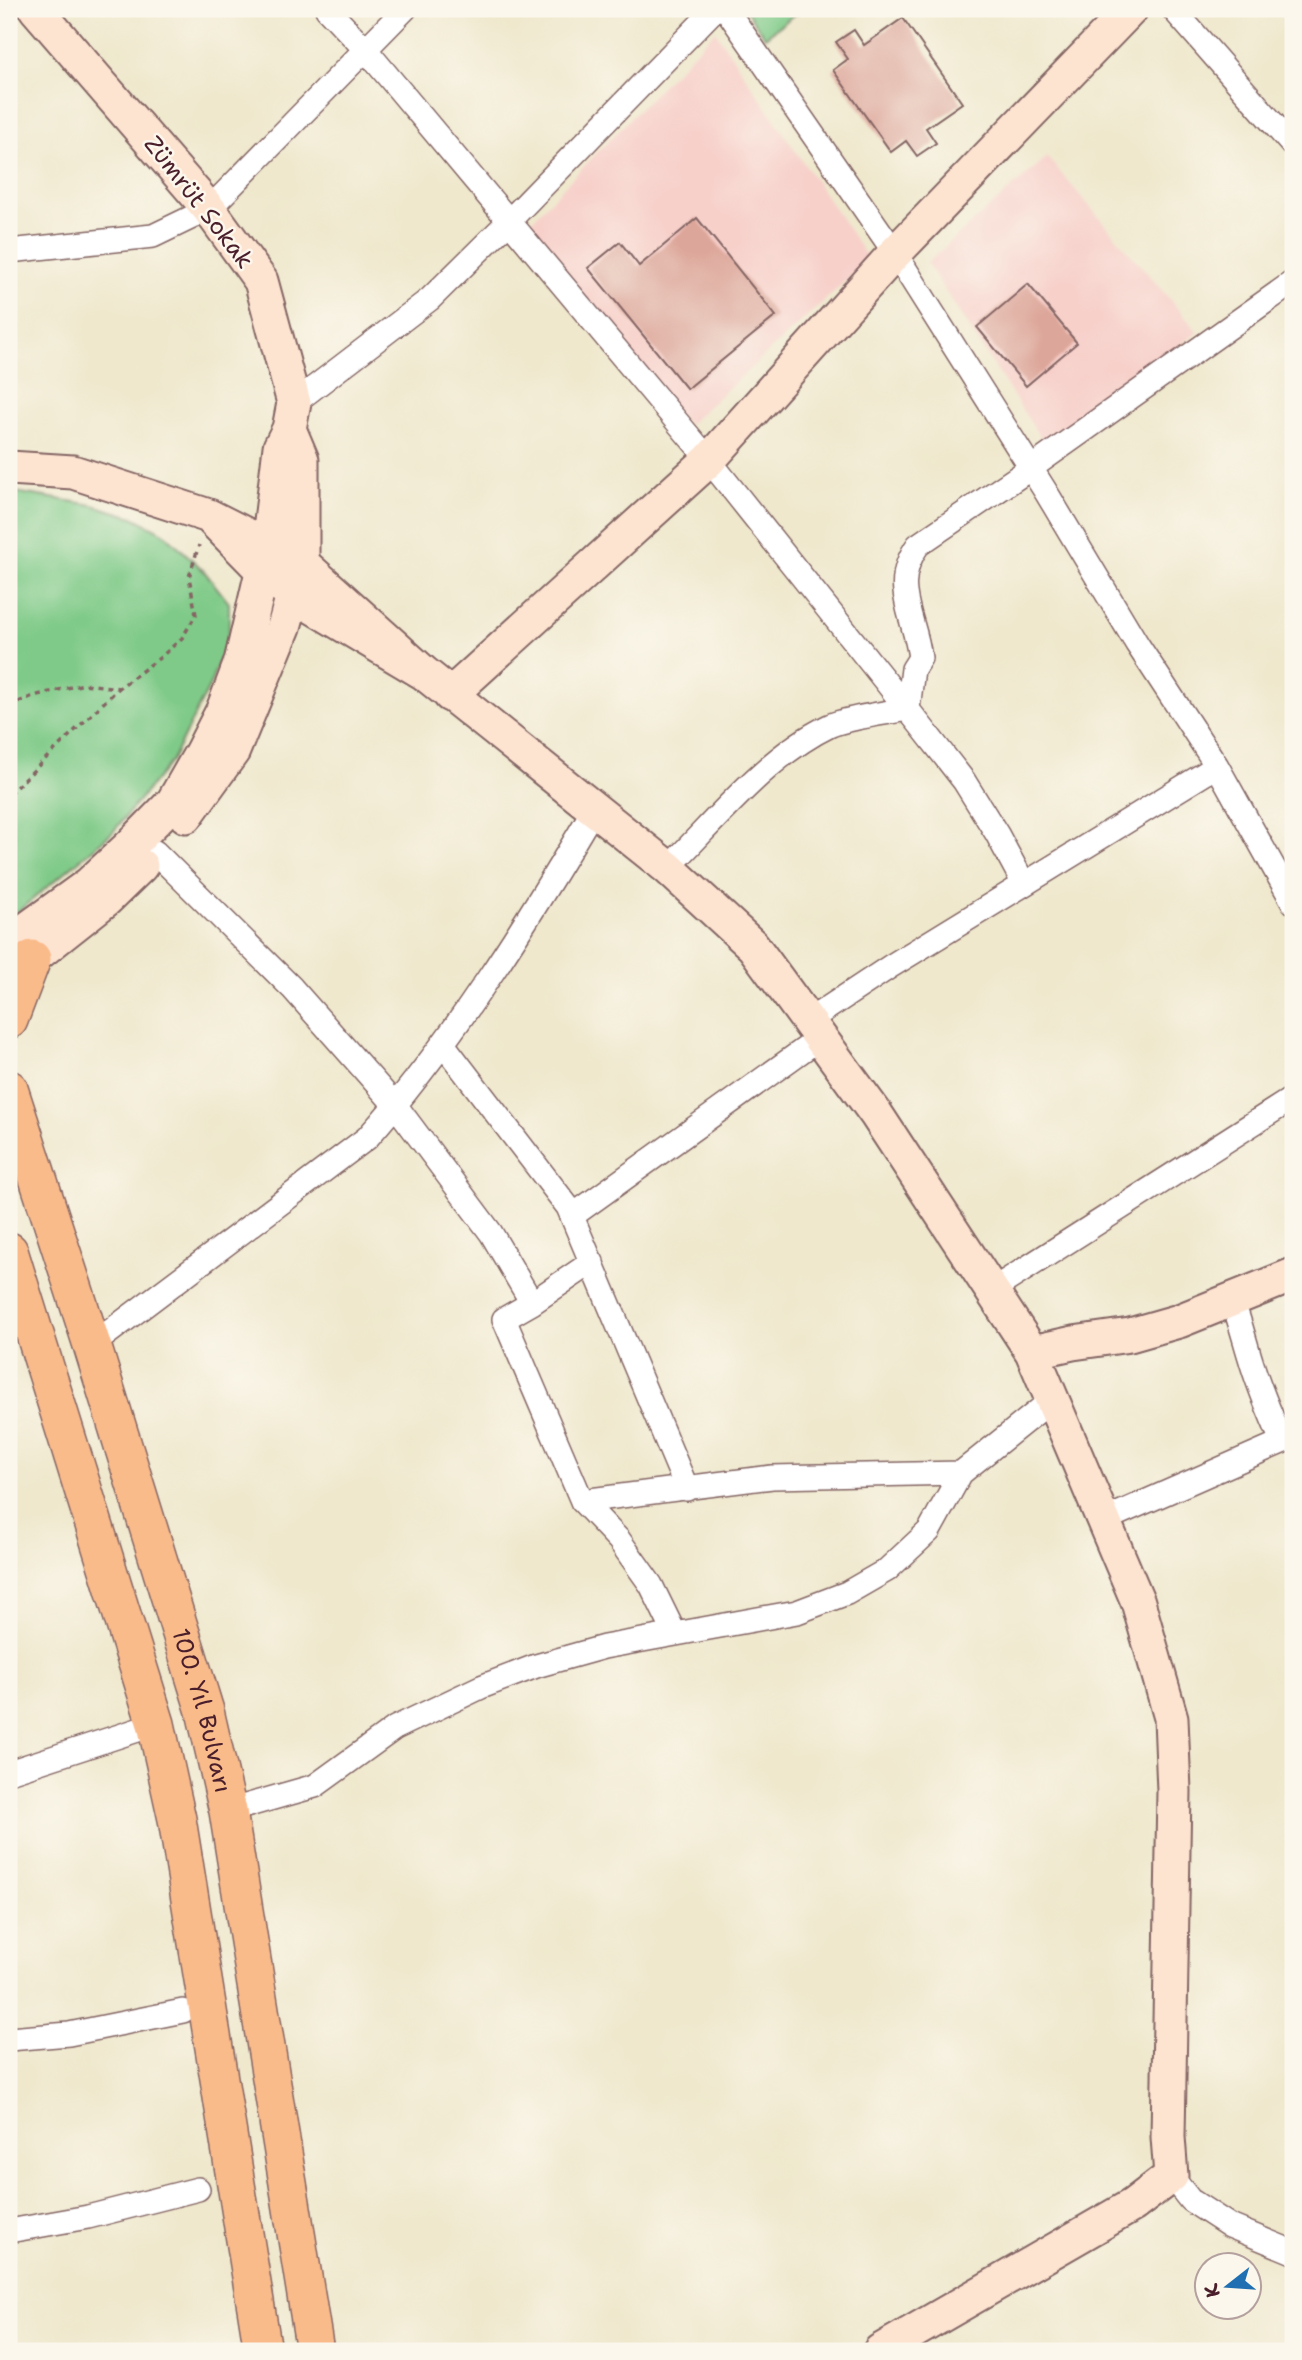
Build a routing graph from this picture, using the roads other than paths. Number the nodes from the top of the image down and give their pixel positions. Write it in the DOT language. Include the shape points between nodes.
graph roads {
  1 [pos="37,9"];
  2 [pos="327,9"];
  3 [pos="405,9"];
  4 [pos="715,9"];
  5 [pos="726,9"];
  6 [pos="1131,9"];
  7 [pos="1173,9"];
  8 [pos="366,50"];
  9 [pos="1293,146"];
  10 [pos="209,209"];
  11 [pos="508,222"];
  12 [pos="9,251"];
  13 [pos="895,253"];
  14 [pos="1293,282"];
  15 [pos="292,416"];
  16 [pos="709,460"];
  17 [pos="9,468"];
  18 [pos="1031,468"];
  19 [pos="265,559"];
  20 [pos="302,563"];
  21 [pos="293,595"];
  22 [pos="424,673"];
  23 [pos="450,695"];
  24 [pos="908,709"];
  25 [pos="1217,766"];
  26 [pos="594,809"];
  27 [pos="155,852"];
  28 [pos="668,868"];
  29 [pos="1024,884"];
  30 [pos="1293,902"];
  31 [pos="16,959"];
  32 [pos="9,1020"];
  33 [pos="814,1030"];
  34 [pos="443,1044"];
  35 [pos="9,1089"];
  36 [pos="1293,1098"];
  37 [pos="396,1106"];
  38 [pos="572,1216"];
  39 [pos="9,1251"];
  40 [pos="592,1262"];
  41 [pos="1293,1275"];
  42 [pos="992,1290"];
  43 [pos="1232,1300"];
  44 [pos="532,1303"];
  45 [pos="92,1345"];
  46 [pos="1032,1352"];
  47 [pos="1053,1399"];
  48 [pos="1288,1439"];
  49 [pos="961,1474"];
  50 [pos="687,1489"];
  51 [pos="582,1501"];
  52 [pos="1104,1520"];
  53 [pos="675,1634"];
  54 [pos="156,1724"];
  55 [pos="9,1772"];
  56 [pos="228,1811"];
  57 [pos="183,2011"];
  58 [pos="9,2039"];
  59 [pos="1171,2176"];
  60 [pos="198,2189"];
  61 [pos="9,2231"];
  62 [pos="1293,2252"];
  63 [pos="263,2351"];
  64 [pos="315,2351"];
  65 [pos="880,2351"];
  1 -- 10 [label="street, Zümrüt Sokak"];
  2 -- 8 [label="street"];
  3 -- 8 [label="street"];
  4 -- 11 [label="street"];
  5 -- 13 [label="street"];
  6 -- 13 [label="street"];
  7 -- 9 [label="street"];
  8 -- 10 [label="street"];
  8 -- 11 [label="street"];
  10 -- 12 [label="street" via="153,236"];
  10 -- 15 [label="street, Zümrüt Sokak" via="261,281"];
  11 -- 15 [label="street" via="430,299"];
  11 -- 16 [label="street"];
  13 -- 16 [label="street"];
  13 -- 18 [label="street"];
  14 -- 18 [label="street"];
  15 -- 19 [label="street" via="280,447"];
  15 -- 20 [label="street, Zümrüt Sokak" via="302,460"];
  16 -- 23 [label="street"];
  16 -- 24 [label="street"];
  17 -- 19 [label="street" via="73,472 209,516"];
  18 -- 24 [label="street" via="918,545 908,560 906,600 919,658 913,669"];
  18 -- 25 [label="street"];
  19 -- 20 [label="street"];
  19 -- 21 [label="street"];
  19 -- 31 [label="street" via="241,662 223,710 173,802"];
  20 -- 21 [label="street, Zümrüt Sokak"];
  20 -- 22 [label="street"];
  21 -- 22 [label="street"];
  21 -- 27 [label="street, Zümrüt Sokak" via="233,751"];
  22 -- 23 [label="street"];
  23 -- 26 [label="street"];
  24 -- 28 [label="street" via="831,725 796,746 763,772"];
  24 -- 29 [label="street" via="964,781"];
  25 -- 29 [label="street"];
  25 -- 30 [label="street"];
  26 -- 28 [label="street"];
  26 -- 34 [label="street"];
  27 -- 31 [label="street, Zümrüt Sokak" via="107,899"];
  27 -- 37 [label="street" via="292,988"];
  28 -- 33 [label="street" via="753,946"];
  29 -- 33 [label="street" via="891,966"];
  31 -- 32 [label="main road"];
  33 -- 38 [label="street"];
  33 -- 42 [label="street" via="876,1114"];
  34 -- 37 [label="street"];
  34 -- 38 [label="street"];
  35 -- 45 [label="main road, 100. Yıl Bulvarı"];
  36 -- 42 [label="street"];
  37 -- 44 [label="street" via="491,1233"];
  37 -- 45 [label="street" via="367,1138"];
  38 -- 40 [label="street"];
  39 -- 54 [label="main road, 100. Yıl Bulvarı"];
  40 -- 44 [label="street"];
  40 -- 50 [label="street"];
  41 -- 43 [label="street"];
  42 -- 46 [label="street"];
  43 -- 46 [label="street" via="1130,1335"];
  43 -- 48 [label="street" via="1259,1384"];
  44 -- 51 [label="street" via="504,1319"];
  45 -- 56 [label="main road, 100. Yıl Bulvarı" via="205,1711"];
  46 -- 47 [label="street"];
  47 -- 49 [label="street"];
  47 -- 52 [label="street"];
  48 -- 52 [label="street"];
  49 -- 50 [label="street" via="772,1478"];
  49 -- 53 [label="street" via="929,1531 887,1570 847,1593 797,1612"];
  50 -- 51 [label="street"];
  51 -- 53 [label="street" via="619,1540 651,1585"];
  52 -- 59 [label="street" via="1138,1602 1171,1718"];
  53 -- 56 [label="street" via="604,1647 481,1687 396,1728 315,1786"];
  54 -- 55 [label="street"];
  54 -- 63 [label="main road, 100. Yıl Bulvarı" via="177,1819"];
  56 -- 64 [label="main road, 100. Yıl Bulvarı"];
  57 -- 58 [label="street" via="69,2034"];
  59 -- 62 [label="street" via="1190,2200 1230,2226"];
  59 -- 65 [label="street" via="1133,2205"];
  60 -- 61 [label="street"];
}
